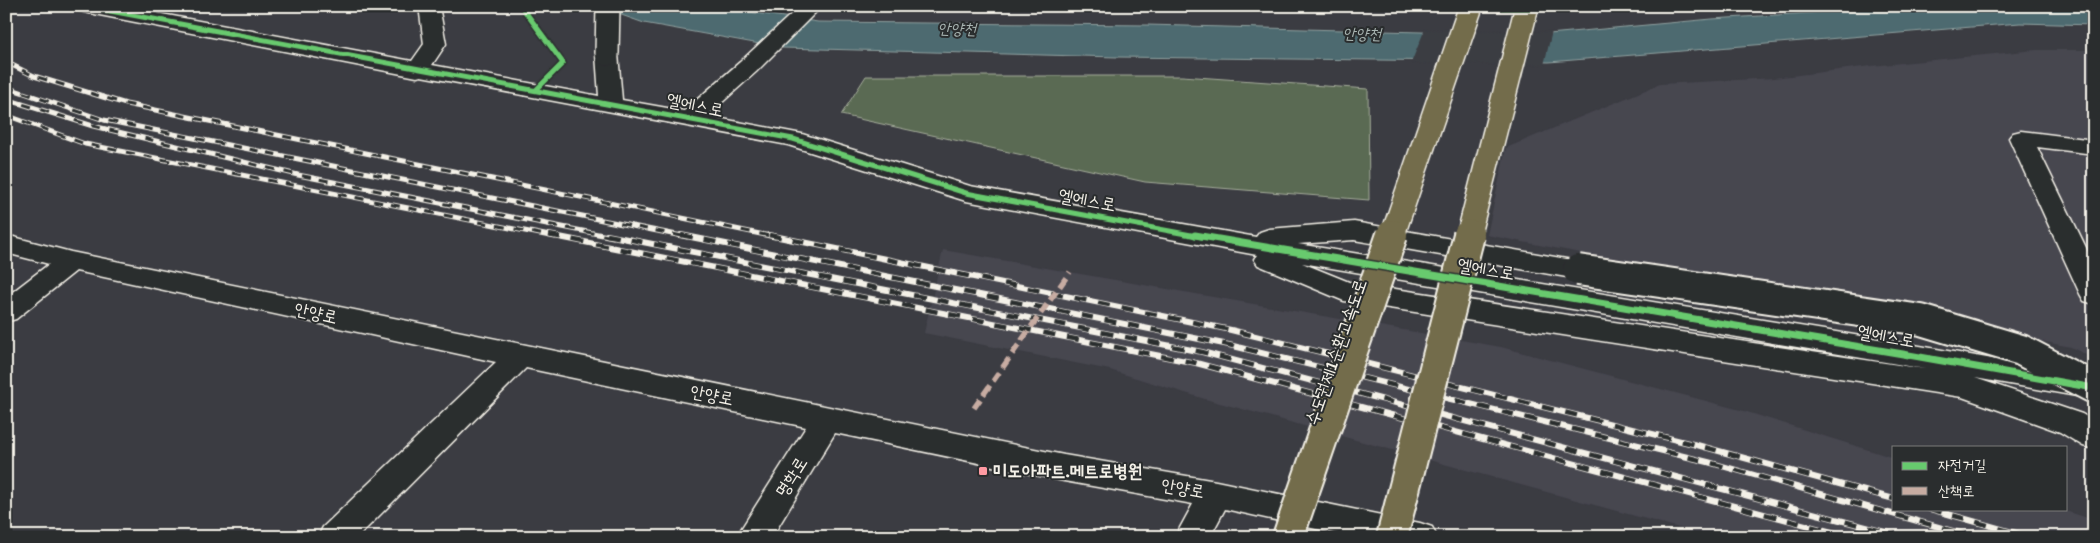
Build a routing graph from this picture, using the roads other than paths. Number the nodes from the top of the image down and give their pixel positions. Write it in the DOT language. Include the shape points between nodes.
graph roads {
  1 [pos="429,6"];
  2 [pos="608,6"];
  3 [pos="812,6"];
  4 [pos="1471,6"];
  5 [pos="1527,6"];
  6 [pos="95,8"];
  7 [pos="417,70"];
  8 [pos="610,103"];
  9 [pos="689,119"];
  10 [pos="2094,147"];
  11 [pos="1225,241"];
  12 [pos="6,244"];
  13 [pos="71,261"];
  14 [pos="2094,294"];
  15 [pos="6,312"];
  16 [pos="520,356"];
  17 [pos="2094,388"];
  18 [pos="828,418"];
  19 [pos="2094,437"];
  20 [pos="1216,494"];
  21 [pos="335,537"];
  22 [pos="753,537"];
  23 [pos="1192,537"];
  24 [pos="1288,537"];
  25 [pos="1392,537"];
  26 [pos="1420,537"];
  1 -- 7 [label="street" via="436,44"];
  2 -- 8 [label="street, bridge"];
  3 -- 9 [label="street"];
  4 -- 24 [label="highway, 수도권제1순환고속도로, bridge"];
  5 -- 25 [label="highway, bridge"];
  6 -- 7 [label="street, 엘에스로"];
  7 -- 8 [label="street, 엘에스로"];
  8 -- 9 [label="street, 엘에스로"];
  9 -- 11 [label="street, 엘에스로" via="793,139 966,193"];
  10 -- 14 [label="street" via="2021,138"];
  11 -- 17 [label="street, 엘에스로"];
  11 -- 17 [label="street, bridge" via="1354,231 1578,270 1921,320 2021,350"];
  11 -- 19 [label="street" via="1344,291 1965,386 2071,423"];
  12 -- 13 [label="street, 안양로"];
  13 -- 15 [label="street"];
  13 -- 16 [label="street, 안양로"];
  16 -- 18 [label="street, 안양로"];
  16 -- 21 [label="street"];
  18 -- 20 [label="street, 안양로" via="1064,468"];
  18 -- 22 [label="street, 명학로"];
  20 -- 23 [label="street"];
  20 -- 26 [label="street, 안양로"];
}
